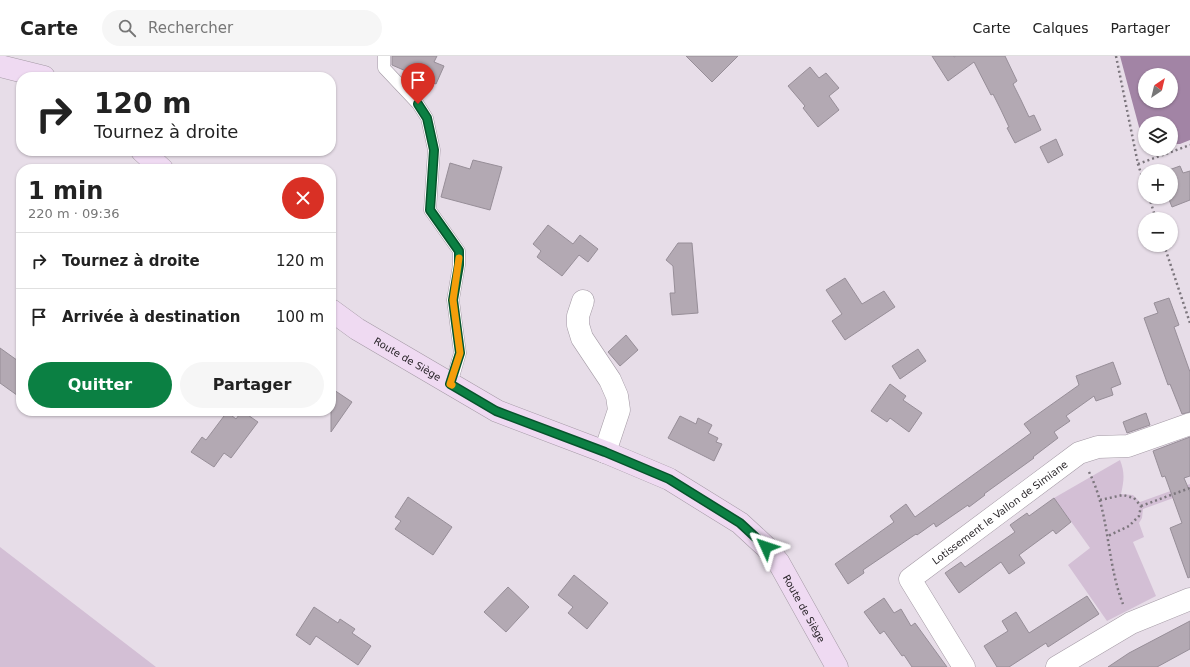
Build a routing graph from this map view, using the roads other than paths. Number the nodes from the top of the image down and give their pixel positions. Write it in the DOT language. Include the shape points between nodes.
graph roads {
  1 [pos="384,56"];
  2 [pos="0,66"];
  3 [pos="24,72"];
  4 [pos="148,156"];
  5 [pos="156,164"];
  6 [pos="583,300"];
  7 [pos="336,314"];
  8 [pos="450,384"];
  9 [pos="1190,424"];
  10 [pos="605,452"];
  11 [pos="1190,599"];
  12 [pos="837,667"];
  13 [pos="964,667"];
  14 [pos="1057,667"];
  1 -- 8 [label="lane" via="384,68 418,104 427,118 434,150 430,210 459,251 453,300 460,353"];
  2 -- 3 [label="street"];
  4 -- 5 [label="street"];
  6 -- 10 [label="street" via="578,316 582,338 610,380 617,396 619,410"];
  7 -- 8 [label="street, Route de Siège" via="357,329"];
  8 -- 10 [label="street, Route de Siège" via="496,411"];
  9 -- 13 [label="street, Lotissement le Vallon de Simiane" via="1128,446 1098,447 1079,453 910,579"];
  10 -- 12 [label="street, Route de Siège" via="669,479 740,523 766,547 778,563"];
  11 -- 14 [label="street" via="1131,622"];
}
